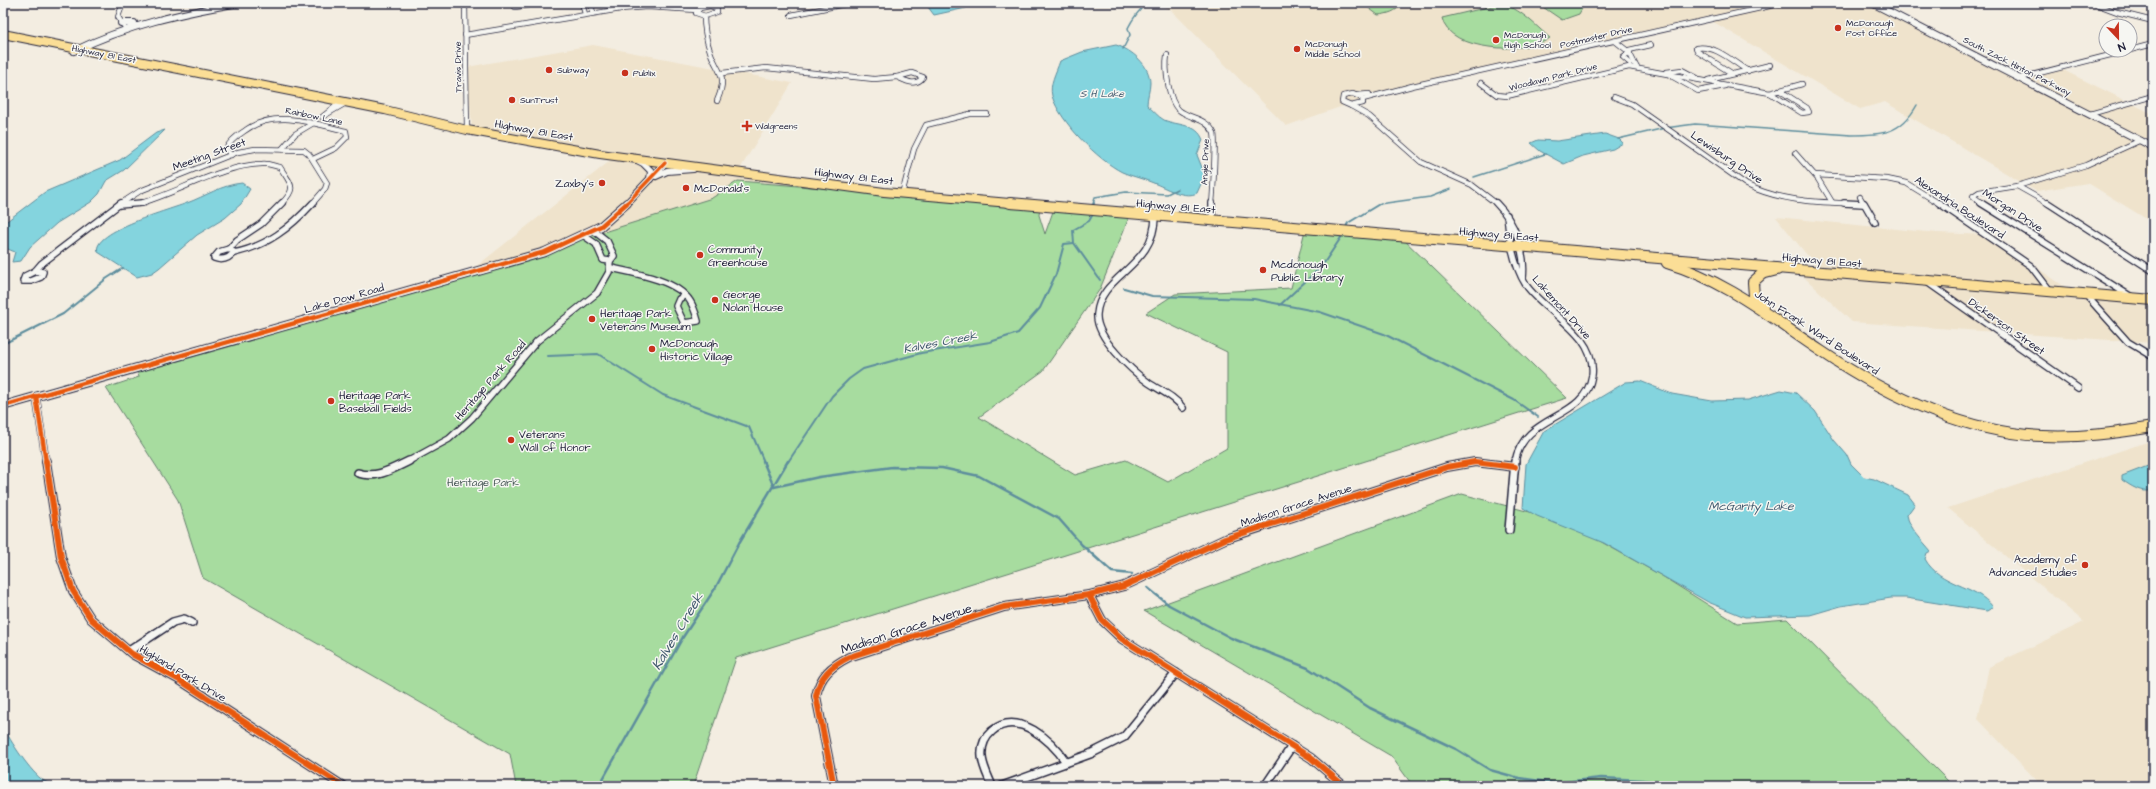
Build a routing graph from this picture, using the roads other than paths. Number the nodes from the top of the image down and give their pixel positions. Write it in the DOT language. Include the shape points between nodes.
graph roads {
  1 [pos="123,3"];
  2 [pos="226,3"];
  3 [pos="239,3"];
  4 [pos="464,3"];
  5 [pos="513,3"];
  6 [pos="542,3"];
  7 [pos="545,3"];
  8 [pos="582,3"];
  9 [pos="591,3"];
  10 [pos="850,3"];
  11 [pos="1783,3"];
  12 [pos="1872,3"];
  13 [pos="2093,3"];
  14 [pos="714,5"];
  15 [pos="697,10"];
  16 [pos="593,13"];
  17 [pos="585,14"];
  18 [pos="791,15"];
  19 [pos="704,16"];
  20 [pos="2153,21"];
  21 [pos="125,26"];
  22 [pos="3,34"];
  23 [pos="465,35"];
  24 [pos="3,37"];
  25 [pos="1615,41"];
  26 [pos="2153,44"];
  27 [pos="1651,45"];
  28 [pos="2138,48"];
  29 [pos="74,49"];
  30 [pos="1629,51"];
  31 [pos="1167,56"];
  32 [pos="2099,58"];
  33 [pos="1633,66"];
  34 [pos="1770,66"];
  35 [pos="1748,71"];
  36 [pos="722,73"];
  37 [pos="1662,73"];
  38 [pos="1670,74"];
  39 [pos="1733,74"];
  40 [pos="897,77"];
  41 [pos="2020,78"];
  42 [pos="1700,80"];
  43 [pos="1705,81"];
  44 [pos="1481,83"];
  45 [pos="1802,84"];
  46 [pos="1728,85"];
  47 [pos="1412,86"];
  48 [pos="1779,90"];
  49 [pos="1770,93"];
  50 [pos="1357,95"];
  51 [pos="2153,96"];
  52 [pos="1614,97"];
  53 [pos="717,101"];
  54 [pos="1363,101"];
  55 [pos="343,102"];
  56 [pos="1351,106"];
  57 [pos="987,114"];
  58 [pos="2090,114"];
  59 [pos="314,122"];
  60 [pos="1381,127"];
  61 [pos="467,130"];
  62 [pos="2141,140"];
  63 [pos="2153,147"];
  64 [pos="282,148"];
  65 [pos="1795,153"];
  66 [pos="231,155"];
  67 [pos="312,159"];
  68 [pos="634,159"];
  69 [pos="665,163"];
  70 [pos="704,168"];
  71 [pos="1815,175"];
  72 [pos="650,179"];
  73 [pos="2017,186"];
  74 [pos="902,194"];
  75 [pos="1860,197"];
  76 [pos="1832,202"];
  77 [pos="1864,204"];
  78 [pos="118,205"];
  79 [pos="1155,215"];
  80 [pos="1212,221"];
  81 [pos="1875,222"];
  82 [pos="593,230"];
  83 [pos="583,236"];
  84 [pos="604,238"];
  85 [pos="594,243"];
  86 [pos="1517,247"];
  87 [pos="1634,257"];
  88 [pos="610,261"];
  89 [pos="611,268"];
  90 [pos="1788,269"];
  91 [pos="35,271"];
  92 [pos="2153,271"];
  93 [pos="1926,281"];
  94 [pos="2051,292"];
  95 [pos="2086,295"];
  96 [pos="684,296"];
  97 [pos="2135,299"];
  98 [pos="2153,300"];
  99 [pos="1772,317"];
  100 [pos="2153,358"];
  101 [pos="2078,388"];
  102 [pos="36,396"];
  103 [pos="3,406"];
  104 [pos="1183,408"];
  105 [pos="2153,427"];
  106 [pos="1515,467"];
  107 [pos="358,473"];
  108 [pos="1509,530"];
  109 [pos="1089,595"];
  110 [pos="192,623"];
  111 [pos="129,651"];
  112 [pos="1176,673"];
  113 [pos="1292,746"];
  114 [pos="1066,762"];
  115 [pos="343,786"];
  116 [pos="834,786"];
  117 [pos="992,786"];
  118 [pos="1002,786"];
  119 [pos="1265,786"];
  120 [pos="1344,786"];
  1 -- 21 [label="street" via="118,16"];
  2 -- 21 [label="street" via="181,11"];
  3 -- 21 [label="street"];
  4 -- 23 [label="street, Travis Drive"];
  5 -- 6 [label="street" via="515,7"];
  6 -- 7 [label="street"];
  8 -- 17 [label="street"];
  9 -- 16 [label="street"];
  10 -- 18 [label="street"];
  11 -- 25 [label="street, Postmaster Drive"];
  12 -- 41 [label="main road, South Zack Hinton Parkway"];
  13 -- 20 [label="street"];
  14 -- 15 [label="street"];
  14 -- 19 [label="street" via="717,12"];
  15 -- 16 [label="street" via="635,7"];
  15 -- 19 [label="street" via="697,14"];
  16 -- 17 [label="street"];
  17 -- 23 [label="street"];
  19 -- 36 [label="street" via="710,52"];
  21 -- 29 [label="street"];
  21 -- 29 [label="street"];
  22 -- 29 [label="main road, Highway 81 East"];
  23 -- 61 [label="street, Travis Drive"];
  24 -- 29 [label="main road, Highway 81 East"];
  25 -- 30 [label="street"];
  25 -- 47 [label="street, Postmaster Drive"];
  26 -- 28 [label="street"];
  27 -- 30 [label="street"];
  29 -- 55 [label="main road, Highway 81 East"];
  30 -- 33 [label="street"];
  30 -- 33 [label="street" via="1634,57"];
  31 -- 80 [label="street, Angie Drive" via="1165,66 1171,99 1179,110 1205,122 1214,134"];
  32 -- 41 [label="street"];
  33 -- 37 [label="street, Woodlawn Park Drive"];
  33 -- 44 [label="street, Woodlawn Park Drive" via="1507,96 1498,96"];
  34 -- 35 [label="street, Woodlawn Park Drive"];
  35 -- 39 [label="street, Woodlawn Park Drive"];
  35 -- 39 [label="street" via="1710,48 1696,48 1698,52"];
  36 -- 40 [label="street" via="766,68 874,78"];
  36 -- 53 [label="street" via="721,92"];
  37 -- 38 [label="street, Woodlawn Park Drive"];
  37 -- 42 [label="street, Woodlawn Park Drive" via="1681,70"];
  38 -- 42 [label="street, Woodlawn Park Drive"];
  38 -- 46 [label="street, Woodlawn Park Drive" via="1698,91"];
  39 -- 43 [label="street, Woodlawn Park Drive"];
  40 -- 40 [label="street" via="912,83 920,81 923,77 912,73"];
  41 -- 58 [label="main road, South Zack Hinton Parkway"];
  42 -- 43 [label="street, Woodlawn Park Drive"];
  43 -- 46 [label="street, Woodlawn Park Drive"];
  45 -- 48 [label="street, Woodlawn Park Drive"];
  46 -- 49 [label="street, Woodlawn Park Drive"];
  47 -- 50 [label="street"];
  47 -- 54 [label="street"];
  48 -- 49 [label="street, Woodlawn Park Drive"];
  48 -- 49 [label="street, Woodlawn Park Drive" via="1807,108 1809,112 1802,113"];
  50 -- 54 [label="street"];
  50 -- 56 [label="street" via="1342,97 1342,102"];
  51 -- 58 [label="street"];
  52 -- 76 [label="street, Lewisburg Drive" via="1632,104 1754,189 1783,198"];
  54 -- 56 [label="street"];
  54 -- 60 [label="street" via="1366,111"];
  55 -- 59 [label="street"];
  55 -- 61 [label="main road, Highway 81 East"];
  56 -- 60 [label="street"];
  57 -- 74 [label="street" via="970,114 926,125 914,149"];
  58 -- 62 [label="main road, South Zack Hinton Parkway"];
  59 -- 64 [label="street" via="295,134"];
  59 -- 66 [label="street, Rainbow Lane" via="282,117 257,122 229,143 226,149"];
  59 -- 67 [label="street, Rainbow Lane" via="341,128 347,134 344,142 333,150"];
  60 -- 86 [label="street" via="1418,161 1483,190 1507,215 1507,227"];
  61 -- 68 [label="main road, Highway 81 East"];
  62 -- 63 [label="main road, South Zack Hinton Parkway"];
  62 -- 73 [label="street" via="2086,165"];
  64 -- 66 [label="street, Meeting Street" via="250,149"];
  64 -- 67 [label="street, Meeting Street" via="304,150"];
  65 -- 71 [label="street"];
  66 -- 78 [label="street, Meeting Street" via="138,192"];
  67 -- 78 [label="street, Meeting Street" via="327,182 325,189 279,236 255,249 232,251 237,240 261,224 291,194 292,187 280,167 269,164 243,166 150,202 133,206"];
  68 -- 69 [label="main road, Highway 81 East"];
  68 -- 72 [label="street" via="648,166 651,171"];
  69 -- 70 [label="main road, Highway 81 East"];
  69 -- 72 [label="street, Lake Dow Road"];
  70 -- 72 [label="street" via="667,171"];
  70 -- 74 [label="main road, Highway 81 East"];
  71 -- 76 [label="street"];
  71 -- 94 [label="street, Alexandria Boulevard" via="1887,179 1906,183 1960,216 1979,232 2031,266"];
  72 -- 82 [label="street, Lake Dow Road" via="620,210"];
  73 -- 92 [label="street, Morgan Drive" via="2090,229"];
  73 -- 97 [label="street, Morgan Drive" via="1979,192 1973,196"];
  74 -- 79 [label="main road, Highway 81 East"];
  75 -- 77 [label="street"];
  76 -- 77 [label="street, Lewisburg Drive"];
  77 -- 81 [label="street"];
  78 -- 91 [label="street, Meeting Street"];
  79 -- 80 [label="main road, Highway 81 East"];
  79 -- 104 [label="street" via="1155,232 1151,242 1134,265 1102,294 1096,315 1102,330 1128,365 1149,383 1174,398"];
  80 -- 86 [label="main road, Highway 81 East"];
  82 -- 83 [label="street, Lake Dow Road"];
  82 -- 84 [label="street"];
  83 -- 85 [label="street"];
  83 -- 102 [label="street, Lake Dow Road" via="545,252"];
  84 -- 85 [label="street"];
  84 -- 88 [label="street" via="614,256"];
  85 -- 88 [label="street" via="603,260"];
  86 -- 87 [label="main road, Highway 81 East"];
  86 -- 106 [label="street, Lakemont Drive" via="1518,271 1528,288 1582,343 1590,361 1592,374 1588,389 1579,401 1524,438 1518,450"];
  87 -- 90 [label="main road, Highway 81 East"];
  87 -- 99 [label="main road, John Frank Ward Boulevard" via="1669,264 1699,274 1729,289"];
  88 -- 89 [label="street"];
  89 -- 96 [label="street" via="642,275 681,291"];
  89 -- 107 [label="street, Heritage Park Road" via="599,292 584,307 547,332 526,352 464,427 429,451 382,474 372,476"];
  90 -- 93 [label="main road, Highway 81 East"];
  90 -- 99 [label="main road" via="1762,274 1753,282 1754,297"];
  93 -- 94 [label="main road, Highway 81 East"];
  93 -- 101 [label="street, Dickerson Street"];
  94 -- 95 [label="main road, Highway 81 East"];
  95 -- 97 [label="main road, Highway 81 East"];
  95 -- 100 [label="street" via="2128,342"];
  96 -- 96 [label="street" via="676,306 681,321 698,324 690,299"];
  97 -- 98 [label="main road, Highway 81 East"];
  99 -- 105 [label="main road, John Frank Ward Boulevard" via="1868,381 1919,406 1969,422 2040,436 2080,436"];
  102 -- 103 [label="street, Lake Dow Road"];
  102 -- 111 [label="street, Highland Park Drive" via="61,557 72,591 91,619"];
  106 -- 108 [label="street, Lakemont Drive"];
  106 -- 109 [label="street, Madison Grace Avenue" via="1475,462 1447,467 1224,539 1124,586"];
  109 -- 112 [label="street" via="1098,615 1113,632"];
  109 -- 116 [label="street, Madison Grace Avenue" via="1004,607 838,662 822,676 816,696"];
  110 -- 111 [label="street" via="184,619 173,622"];
  111 -- 115 [label="street, Highland Park Drive"];
  112 -- 113 [label="street"];
  112 -- 114 [label="street" via="1124,737"];
  113 -- 119 [label="street"];
  113 -- 120 [label="street"];
  114 -- 117 [label="street" via="1054,746 1031,729 1014,724 1002,726 987,737 982,750"];
  114 -- 118 [label="street"];
}
